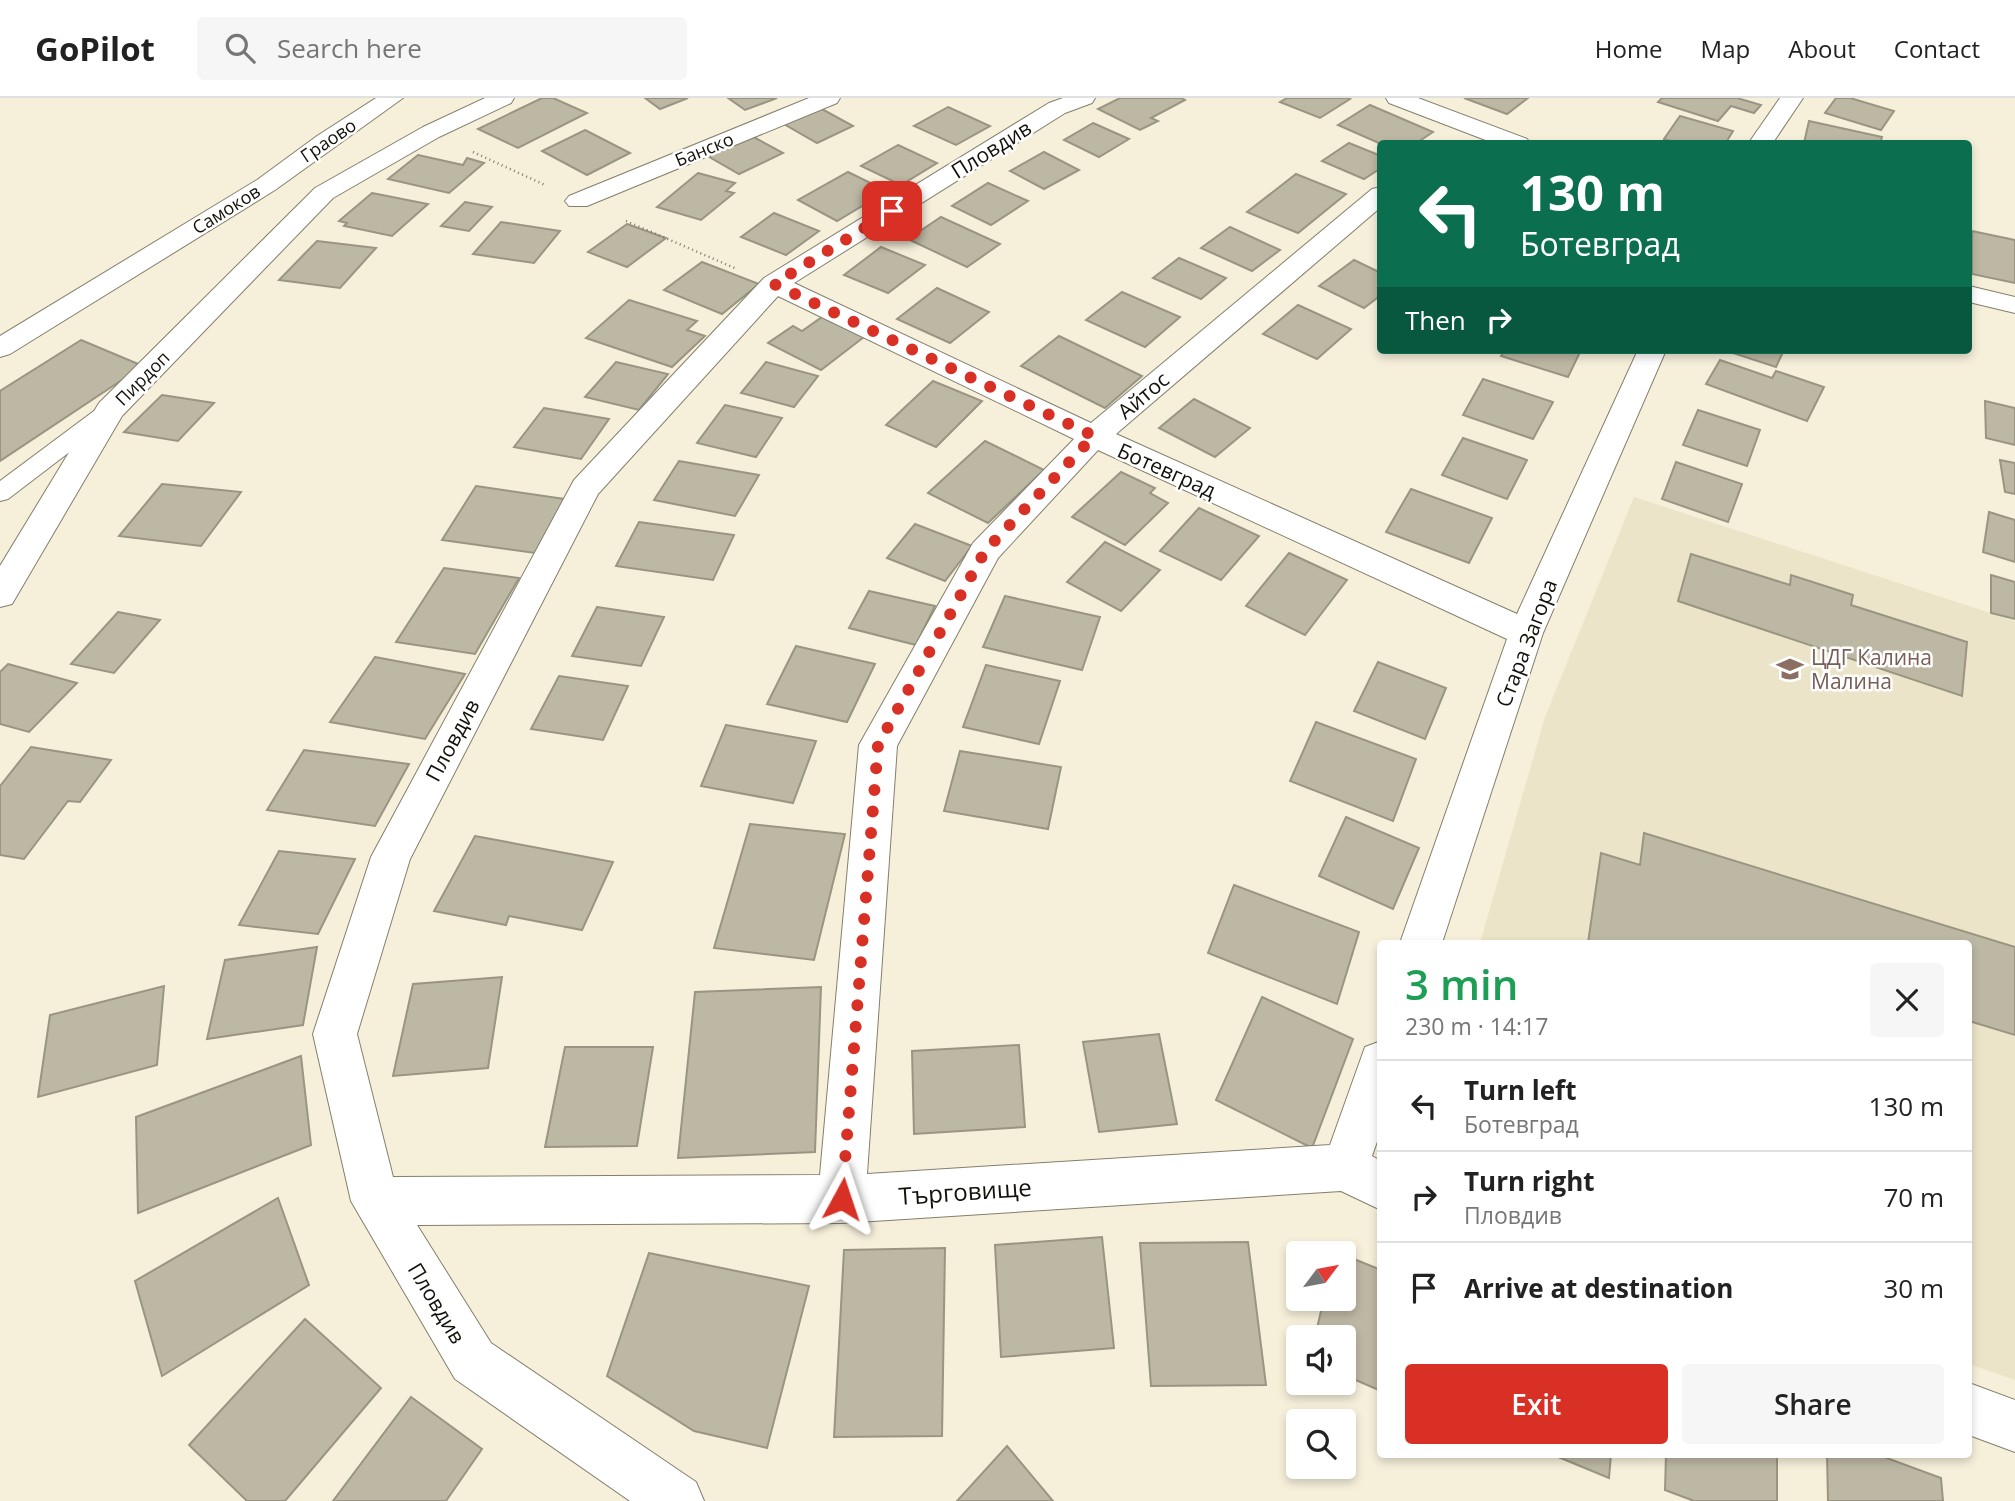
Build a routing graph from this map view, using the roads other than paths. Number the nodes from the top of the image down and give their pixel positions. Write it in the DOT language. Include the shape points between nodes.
graph roads {
  1 [pos="392,98"];
  2 [pos="503,98"];
  3 [pos="829,98"];
  4 [pos="1397,98"];
  5 [pos="1791,98"];
  6 [pos="1061,101"];
  7 [pos="1464,124"];
  8 [pos="1445,140"];
  9 [pos="1508,140"];
  10 [pos="1763,140"];
  11 [pos="266,185"];
  12 [pos="324,193"];
  13 [pos="1377,197"];
  14 [pos="578,201"];
  15 [pos="774,284"];
  16 [pos="1972,294"];
  17 [pos="2015,306"];
  18 [pos="0,348"];
  19 [pos="1650,354"];
  20 [pos="110,410"];
  21 [pos="1094,436"];
  22 [pos="0,493"];
  23 [pos="0,594"];
  24 [pos="1526,633"];
  25 [pos="1422,940"];
  26 [pos="1377,1088"];
  27 [pos="1363,1177"];
  28 [pos="842,1199"];
  29 [pos="375,1201"];
  30 [pos="1972,1410"];
  31 [pos="2015,1426"];
  32 [pos="677,1501"];
  1 -- 11 [label="street, Граово"];
  2 -- 12 [label="street" via="431,132"];
  3 -- 14 [label="street, Банско"];
  4 -- 7 [label="street"];
  5 -- 10 [label="street"];
  6 -- 15 [label="street, Пловдив"];
  7 -- 8 [label="street"];
  7 -- 9 [label="street"];
  11 -- 12 [label="street, Самоков"];
  11 -- 18 [label="street, Самоков"];
  12 -- 20 [label="street, Пирдоп"];
  13 -- 21 [label="street, Айтос"];
  15 -- 21 [label="street, Ботевград"];
  15 -- 29 [label="street, Пловдив" via="585,488 391,857 335,1034"];
  16 -- 17 [label="street"];
  19 -- 24 [label="street, Стара Загора"];
  20 -- 22 [label="lane"];
  20 -- 23 [label="street, Пирдоп"];
  21 -- 24 [label="street, Ботевград"];
  21 -- 28 [label="street, Айтос" via="985,551 878,745"];
  24 -- 25 [label="street, Стара Загора"];
  26 -- 27 [label="street"];
  27 -- 28 [label="street, Търговище"];
  28 -- 29 [label="street, Търговище"];
  29 -- 32 [label="street, Пловдив" via="473,1362"];
  30 -- 31 [label="street"];
}
